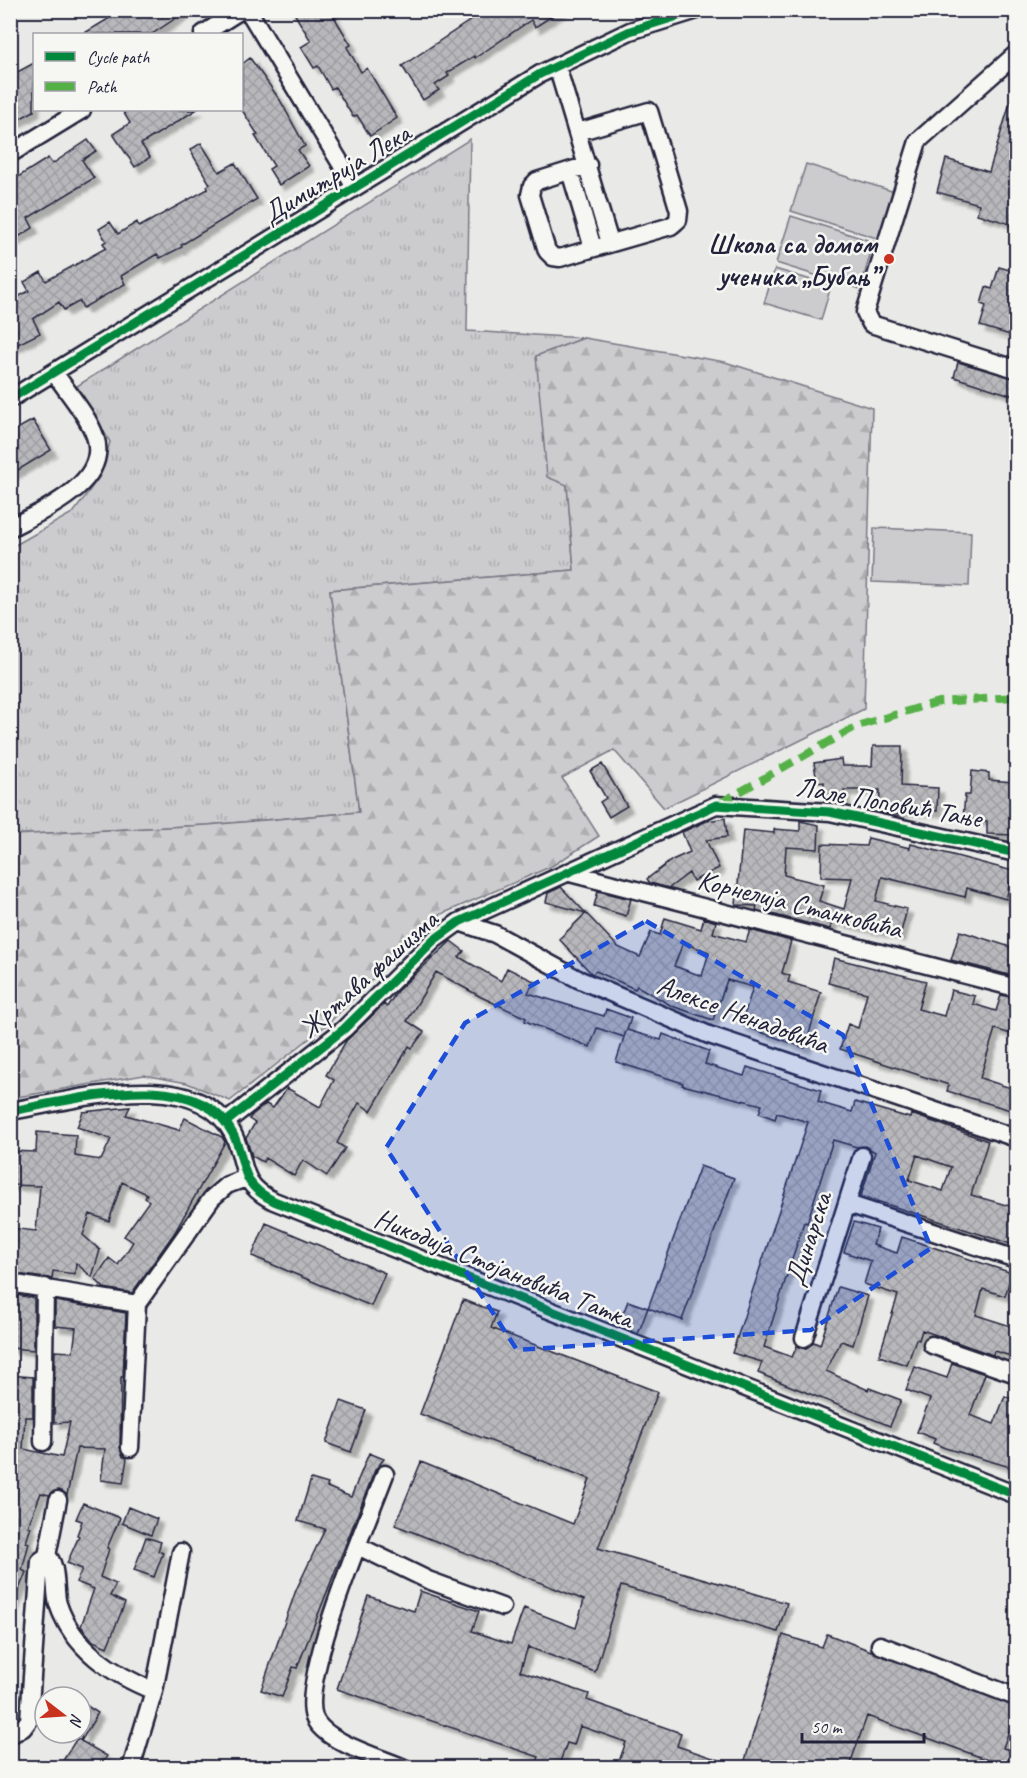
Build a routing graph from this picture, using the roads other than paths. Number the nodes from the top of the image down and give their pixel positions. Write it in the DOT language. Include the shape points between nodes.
graph roads {
  1 [pos="241,10"];
  2 [pos="248,10"];
  3 [pos="697,10"];
  4 [pos="205,33"];
  5 [pos="1017,54"];
  6 [pos="557,66"];
  7 [pos="80,111"];
  8 [pos="578,132"];
  9 [pos="10,154"];
  10 [pos="588,165"];
  11 [pos="570,171"];
  12 [pos="355,186"];
  13 [pos="610,243"];
  14 [pos="593,248"];
  15 [pos="1017,369"];
  16 [pos="54,372"];
  17 [pos="10,399"];
  18 [pos="10,528"];
  19 [pos="716,805"];
  20 [pos="1017,853"];
  21 [pos="570,873"];
  22 [pos="459,922"];
  23 [pos="1017,988"];
  24 [pos="10,1111"];
  25 [pos="226,1122"];
  26 [pos="1017,1138"];
  27 [pos="862,1156"];
  28 [pos="246,1178"];
  29 [pos="848,1204"];
  30 [pos="1017,1259"];
  31 [pos="10,1283"];
  32 [pos="45,1287"];
  33 [pos="137,1304"];
  34 [pos="804,1338"];
  35 [pos="932,1345"];
  36 [pos="1017,1374"];
  37 [pos="43,1442"];
  38 [pos="130,1448"];
  39 [pos="385,1474"];
  40 [pos="1017,1495"];
  41 [pos="58,1500"];
  42 [pos="358,1546"];
  43 [pos="181,1552"];
  44 [pos="47,1556"];
  45 [pos="502,1607"];
  46 [pos="880,1646"];
  47 [pos="154,1691"];
  48 [pos="1012,1692"];
  49 [pos="10,1735"];
  50 [pos="131,1767"];
  51 [pos="404,1767"];
  1 -- 4 [label="street"];
  2 -- 12 [label="street"];
  3 -- 6 [label="street, Димитрија Лека" via="630,31"];
  5 -- 15 [label="street" via="918,141 865,312 871,324"];
  6 -- 8 [label="street"];
  6 -- 12 [label="street, Димитрија Лека"];
  7 -- 9 [label="street"];
  8 -- 10 [label="street"];
  8 -- 13 [label="street" via="649,111 679,211 678,220 671,226"];
  10 -- 11 [label="street"];
  10 -- 13 [label="street"];
  11 -- 14 [label="street"];
  11 -- 14 [label="street" via="537,181 530,195 547,251 560,258"];
  12 -- 16 [label="street, Димитрија Лека"];
  13 -- 14 [label="street"];
  16 -- 17 [label="street, Димитрија Лека"];
  16 -- 18 [label="street" via="92,430 97,445 95,456 74,492"];
  19 -- 20 [label="street, Лале Поповић Тање" via="830,812"];
  19 -- 21 [label="street, Жртава фашизма"];
  21 -- 22 [label="street, Жртава фашизма"];
  21 -- 23 [label="street, Корнелија Станковића"];
  22 -- 25 [label="street, Жртава фашизма" via="434,940 344,1029"];
  22 -- 26 [label="street, Алексе Ненадовића" via="495,934 578,979 709,1035"];
  24 -- 25 [label="street" via="142,1090 200,1103"];
  25 -- 28 [label="street" via="236,1140"];
  27 -- 29 [label="street, Динарска"];
  28 -- 33 [label="street" via="227,1185 212,1198"];
  28 -- 40 [label="street, Никодија Стојановића Татка" via="258,1192 274,1201"];
  29 -- 30 [label="street"];
  29 -- 34 [label="street, Динарска"];
  31 -- 32 [label="street"];
  32 -- 33 [label="street"];
  32 -- 37 [label="street"];
  33 -- 38 [label="street"];
  35 -- 36 [label="street"];
  39 -- 42 [label="street"];
  41 -- 44 [label="street"];
  42 -- 45 [label="street" via="428,1580"];
  42 -- 51 [label="street" via="327,1633 311,1693 315,1719 332,1736"];
  43 -- 47 [label="street"];
  44 -- 47 [label="street" via="52,1562 58,1602 76,1639 111,1671"];
  44 -- 49 [label="street" via="40,1561 37,1586 29,1719 23,1728"];
  46 -- 48 [label="street"];
  47 -- 50 [label="street"];
}
